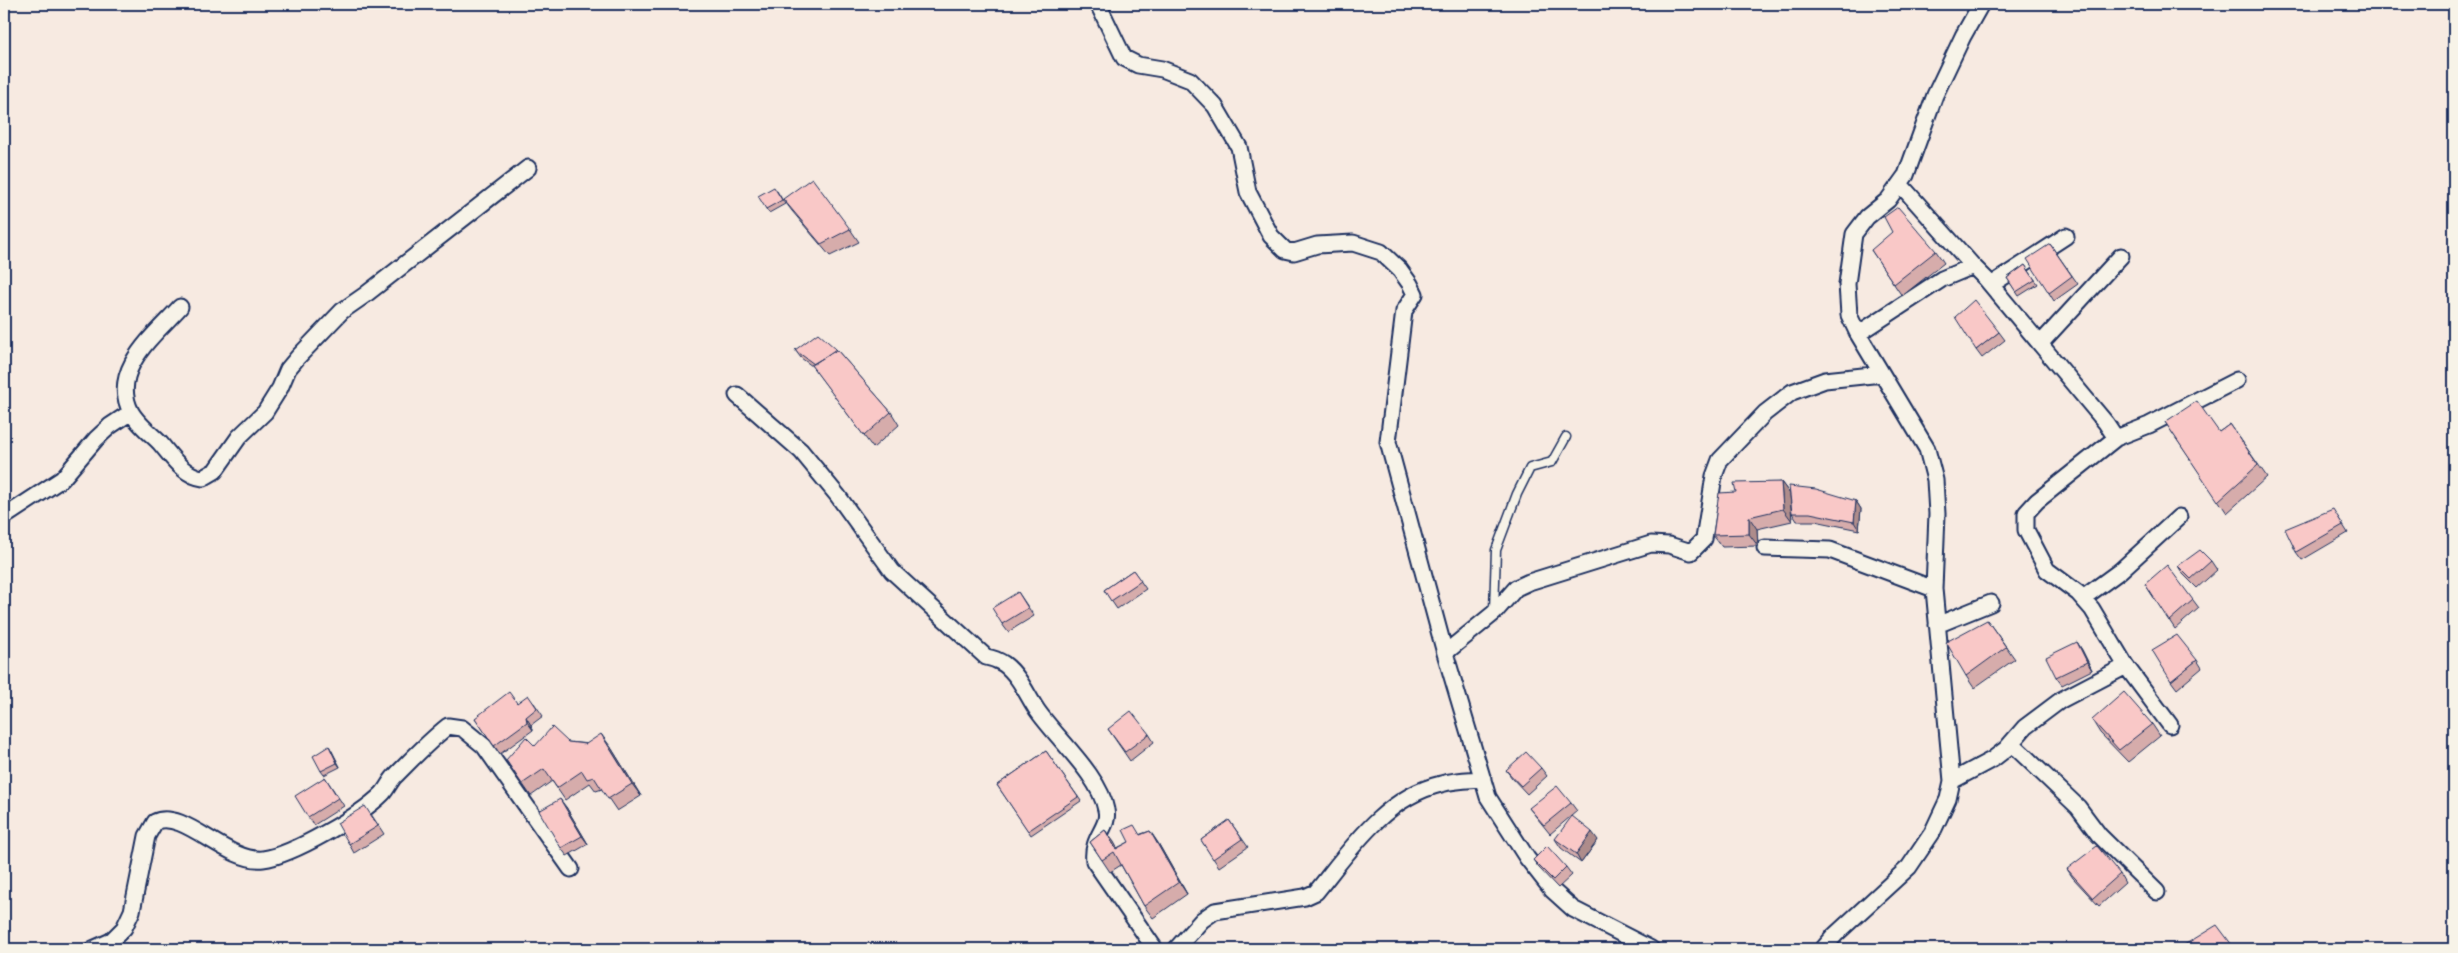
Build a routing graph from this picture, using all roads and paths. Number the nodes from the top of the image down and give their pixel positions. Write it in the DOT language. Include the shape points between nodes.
graph roads {
  1 [pos="1098,4"];
  2 [pos="1982,4"];
  3 [pos="528,168"];
  4 [pos="1900,184"];
  5 [pos="2066,236"];
  6 [pos="2121,256"];
  7 [pos="1973,266"];
  8 [pos="1991,286"];
  9 [pos="180,306"];
  10 [pos="1858,334"];
  11 [pos="2040,344"];
  12 [pos="1882,374"];
  13 [pos="2237,380"];
  14 [pos="737,395"];
  15 [pos="131,412"];
  16 [pos="1566,437"];
  17 [pos="2116,438"];
  18 [pos="4,517"];
  19 [pos="2179,517"];
  20 [pos="1765,548"];
  21 [pos="1934,589"];
  22 [pos="2083,598"];
  23 [pos="1991,603"];
  24 [pos="1494,613"];
  25 [pos="1937,625"];
  26 [pos="1445,653"];
  27 [pos="2126,666"];
  28 [pos="2170,725"];
  29 [pos="2011,743"];
  30 [pos="1483,778"];
  31 [pos="1952,781"];
  32 [pos="571,869"];
  33 [pos="2157,892"];
  34 [pos="93,949"];
  35 [pos="1155,949"];
  36 [pos="1176,949"];
  37 [pos="1651,949"];
  38 [pos="1823,949"];
  1 -- 26 [label="street" via="1124,58 1130,63 1162,69 1190,80 1215,106 1239,147 1248,192 1271,236 1285,250 1294,252 1317,245 1353,243 1382,252 1410,284 1415,294 1404,311 1388,442"];
  2 -- 4 [label="street" via="1935,95 1912,164"];
  3 -- 15 [label="street" via="342,311 288,368 280,388 264,412 238,437 210,476 192,476"];
  4 -- 7 [label="street"];
  4 -- 10 [label="street" via="1854,234 1847,284 1849,315"];
  5 -- 8 [label="street"];
  6 -- 11 [label="street"];
  7 -- 8 [label="street"];
  7 -- 10 [label="street" via="1942,279"];
  8 -- 11 [label="street"];
  9 -- 15 [label="street" via="139,353 126,374 124,386"];
  10 -- 12 [label="street"];
  11 -- 17 [label="street"];
  12 -- 21 [label="street" via="1927,449 1935,480"];
  12 -- 24 [label="street" via="1825,380 1792,392 1765,413 1720,460 1714,476 1704,539 1691,552 1669,545 1651,544 1629,550 1516,588"];
  13 -- 17 [label="street" via="2149,425"];
  14 -- 35 [label="street" via="801,451 892,571 986,657 1004,664 1024,687 1038,711 1090,777 1104,802 1107,819 1094,844 1094,860"];
  15 -- 18 [label="street" via="96,439 62,479"];
  16 -- 24 [label="lane" via="1552,462 1530,468 1517,494 1496,550"];
  17 -- 22 [label="street" via="2026,513 2026,530 2047,570"];
  19 -- 22 [label="street" via="2120,571"];
  20 -- 21 [label="street" via="1830,550"];
  21 -- 25 [label="street"];
  22 -- 27 [label="street"];
  23 -- 25 [label="street"];
  24 -- 26 [label="street"];
  25 -- 31 [label="street"];
  26 -- 30 [label="street"];
  27 -- 28 [label="street"];
  27 -- 29 [label="street" via="2061,700 2025,726"];
  29 -- 31 [label="street" via="1993,760"];
  29 -- 33 [label="street" via="2078,807 2099,835"];
  30 -- 36 [label="street" via="1440,784 1412,795 1370,825 1316,892 1305,897 1215,911 1202,920"];
  30 -- 37 [label="street" via="1488,797 1552,890 1573,909"];
  31 -- 38 [label="street" via="1948,799 1932,833 1909,867"];
  32 -- 34 [label="street" via="484,746 462,728 448,726 370,805 300,846 268,857 254,858 228,851 183,824 165,819 155,822 147,836 132,911 124,928 111,941"];
}
